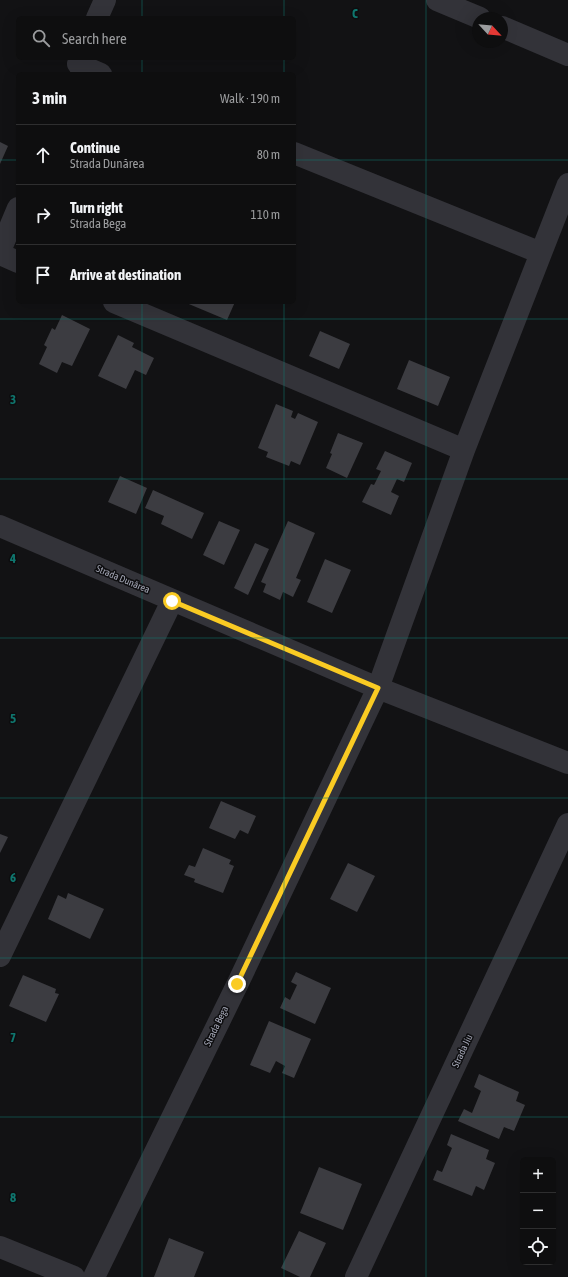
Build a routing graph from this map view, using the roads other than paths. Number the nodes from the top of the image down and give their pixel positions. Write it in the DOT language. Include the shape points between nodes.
graph roads {
  1 [pos="105,0"];
  2 [pos="437,0"];
  3 [pos="472,15"];
  4 [pos="98,16"];
  5 [pos="508,30"];
  6 [pos="568,55"];
  7 [pos="78,65"];
  8 [pos="96,72"];
  9 [pos="296,155"];
  10 [pos="568,184"];
  11 [pos="16,213"];
  12 [pos="0,253"];
  13 [pos="541,253"];
  14 [pos="16,261"];
  15 [pos="119,304"];
  16 [pos="464,450"];
  17 [pos="0,526"];
  18 [pos="172,601"];
  19 [pos="378,688"];
  20 [pos="568,763"];
  21 [pos="568,824"];
  22 [pos="0,956"];
  23 [pos="0,1247"];
  24 [pos="74,1277"];
  25 [pos="94,1277"];
  26 [pos="356,1277"];
  1 -- 4 [label="street"];
  2 -- 3 [label="street"];
  5 -- 6 [label="street"];
  7 -- 8 [label="street"];
  9 -- 13 [label="street"];
  10 -- 13 [label="street, Strada Bega"];
  11 -- 12 [label="street"];
  12 -- 14 [label="street"];
  13 -- 16 [label="street, Strada Bega"];
  15 -- 16 [label="street"];
  16 -- 19 [label="street, Strada Bega"];
  17 -- 18 [label="street, Strada Dunărea"];
  18 -- 19 [label="street, Strada Dunărea"];
  18 -- 22 [label="street"];
  19 -- 20 [label="street, Strada Dunărea"];
  19 -- 25 [label="street, Strada Bega"];
  21 -- 26 [label="street, Strada Jiu"];
  23 -- 24 [label="street"];
}
